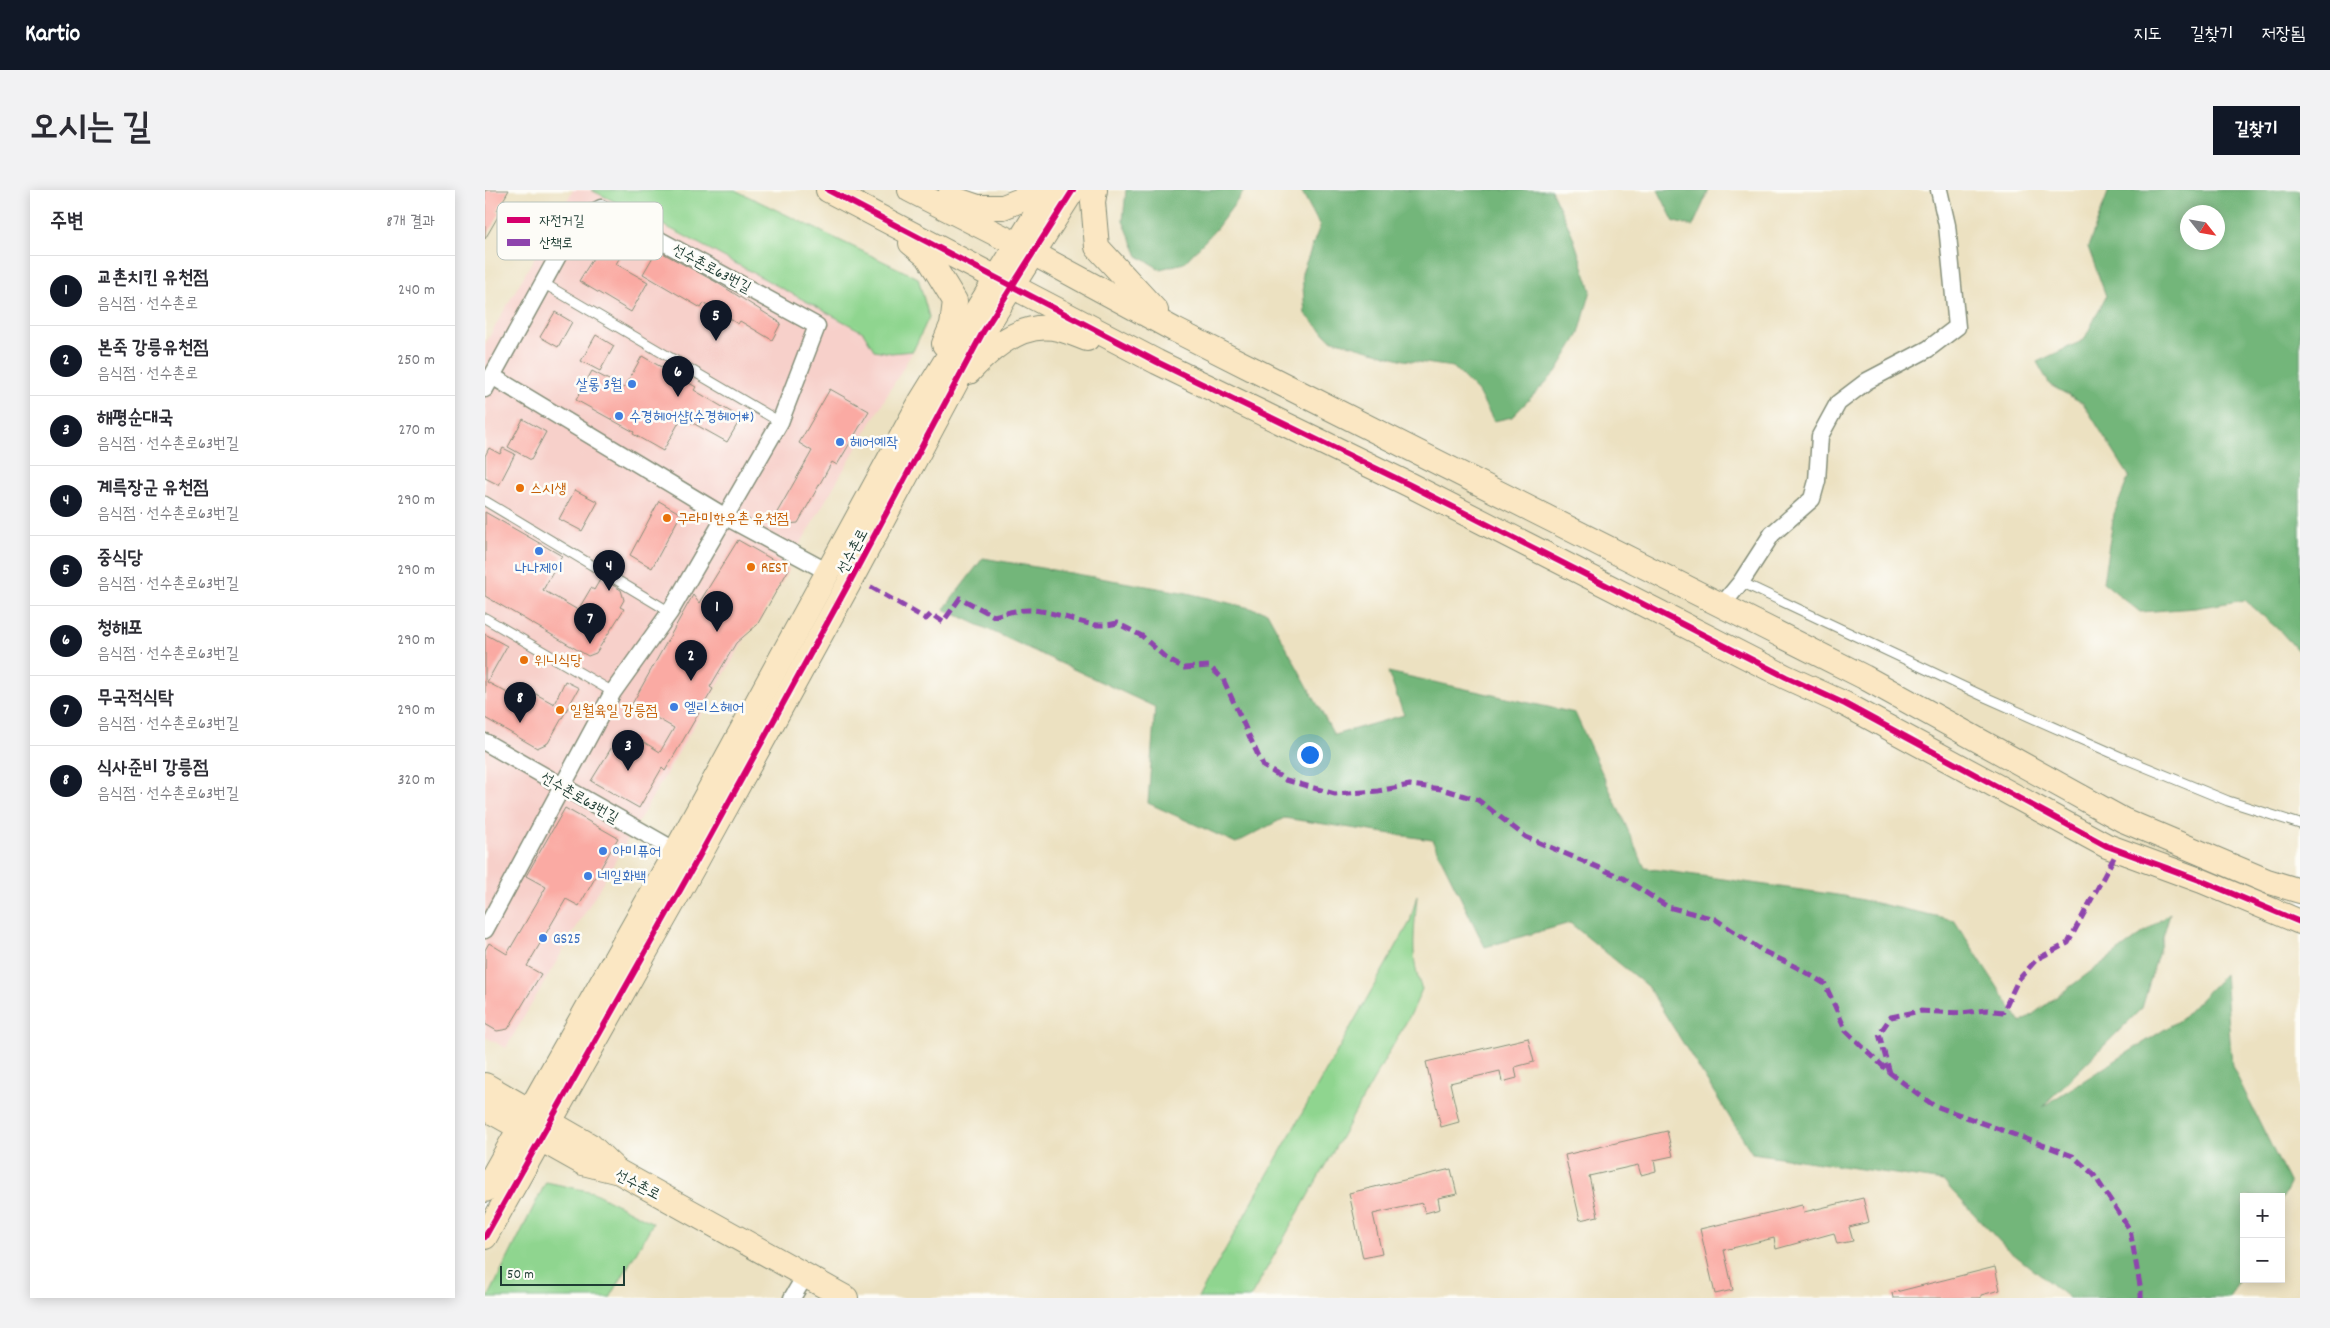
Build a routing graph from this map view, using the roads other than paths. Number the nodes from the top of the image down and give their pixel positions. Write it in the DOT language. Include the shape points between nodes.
graph roads {
  1 [pos="828,190"];
  2 [pos="910,190"];
  3 [pos="926,190"];
  4 [pos="1039,190"];
  5 [pos="1051,190"];
  6 [pos="1073,190"];
  7 [pos="1095,190"];
  8 [pos="1939,190"];
  9 [pos="869,212"];
  10 [pos="663,242"];
  11 [pos="1024,249"];
  12 [pos="556,260"];
  13 [pos="543,283"];
  14 [pos="1004,283"];
  15 [pos="1175,330"];
  16 [pos="1157,362"];
  17 [pos="489,383"];
  18 [pos="951,392"];
  19 [pos="921,401"];
  20 [pos="780,422"];
  21 [pos="485,501"];
  22 [pos="724,516"];
  23 [pos="828,572"];
  24 [pos="1741,582"];
  25 [pos="1722,605"];
  26 [pos="670,612"];
  27 [pos="485,618"];
  28 [pos="613,692"];
  29 [pos="485,742"];
  30 [pos="562,788"];
  31 [pos="2300,824"];
  32 [pos="676,851"];
  33 [pos="696,862"];
  34 [pos="2300,891"];
  35 [pos="2300,922"];
  36 [pos="485,930"];
  37 [pos="485,1085"];
  38 [pos="485,1108"];
  39 [pos="535,1125"];
  40 [pos="485,1190"];
  41 [pos="485,1237"];
  42 [pos="805,1276"];
  43 [pos="793,1298"];
  44 [pos="846,1298"];
  1 -- 9 [label="street"];
  2 -- 11 [label="street"];
  3 -- 4 [label="street" via="978,207 1003,207"];
  5 -- 11 [label="street"];
  6 -- 11 [label="street"];
  7 -- 15 [label="street" via="1097,248"];
  8 -- 24 [label="street" via="1947,226 1957,327 1928,349 1867,381 1838,403 1820,436 1817,482 1812,499 1772,534"];
  9 -- 14 [label="street"];
  9 -- 19 [label="street" via="928,256 955,301 952,325"];
  10 -- 20 [label="street, 선수촌로63번길" via="817,326"];
  11 -- 14 [label="street, 선수촌로"];
  11 -- 15 [label="street"];
  12 -- 13 [label="street, 선수촌로63번길"];
  13 -- 17 [label="street, 선수촌로63번길"];
  13 -- 20 [label="lane"];
  14 -- 16 [label="street"];
  14 -- 18 [label="street, 선수촌로" via="983,332"];
  14 -- 19 [label="street, 선수촌로"];
  15 -- 25 [label="street"];
  16 -- 18 [label="street" via="1053,327 1022,331 980,360"];
  16 -- 35 [label="street" via="1845,704 2107,846"];
  17 -- 22 [label="street, 선수촌로63번길"];
  18 -- 33 [label="street, 선수촌로"];
  19 -- 23 [label="street, 선수촌로"];
  20 -- 22 [label="street, 선수촌로63번길"];
  21 -- 26 [label="lane"];
  22 -- 23 [label="street, 선수촌로63번길"];
  22 -- 26 [label="street"];
  23 -- 32 [label="street, 선수촌로"];
  24 -- 25 [label="street"];
  24 -- 31 [label="lane" via="2121,757 2228,801"];
  25 -- 34 [label="street" via="1864,677 2123,820 2267,881"];
  26 -- 28 [label="street"];
  27 -- 28 [label="lane"];
  28 -- 30 [label="street"];
  29 -- 30 [label="street, 선수촌로63번길"];
  30 -- 32 [label="street, 선수촌로63번길"];
  30 -- 36 [label="street"];
  32 -- 33 [label="street"];
  32 -- 39 [label="street, 선수촌로"];
  33 -- 39 [label="street, 선수촌로"];
  37 -- 39 [label="street"];
  38 -- 39 [label="street"];
  39 -- 40 [label="street"];
  39 -- 41 [label="street"];
  39 -- 42 [label="street, 선수촌로" via="591,1146 619,1172"];
  42 -- 43 [label="street"];
  42 -- 44 [label="street, 선수촌로"];
}
